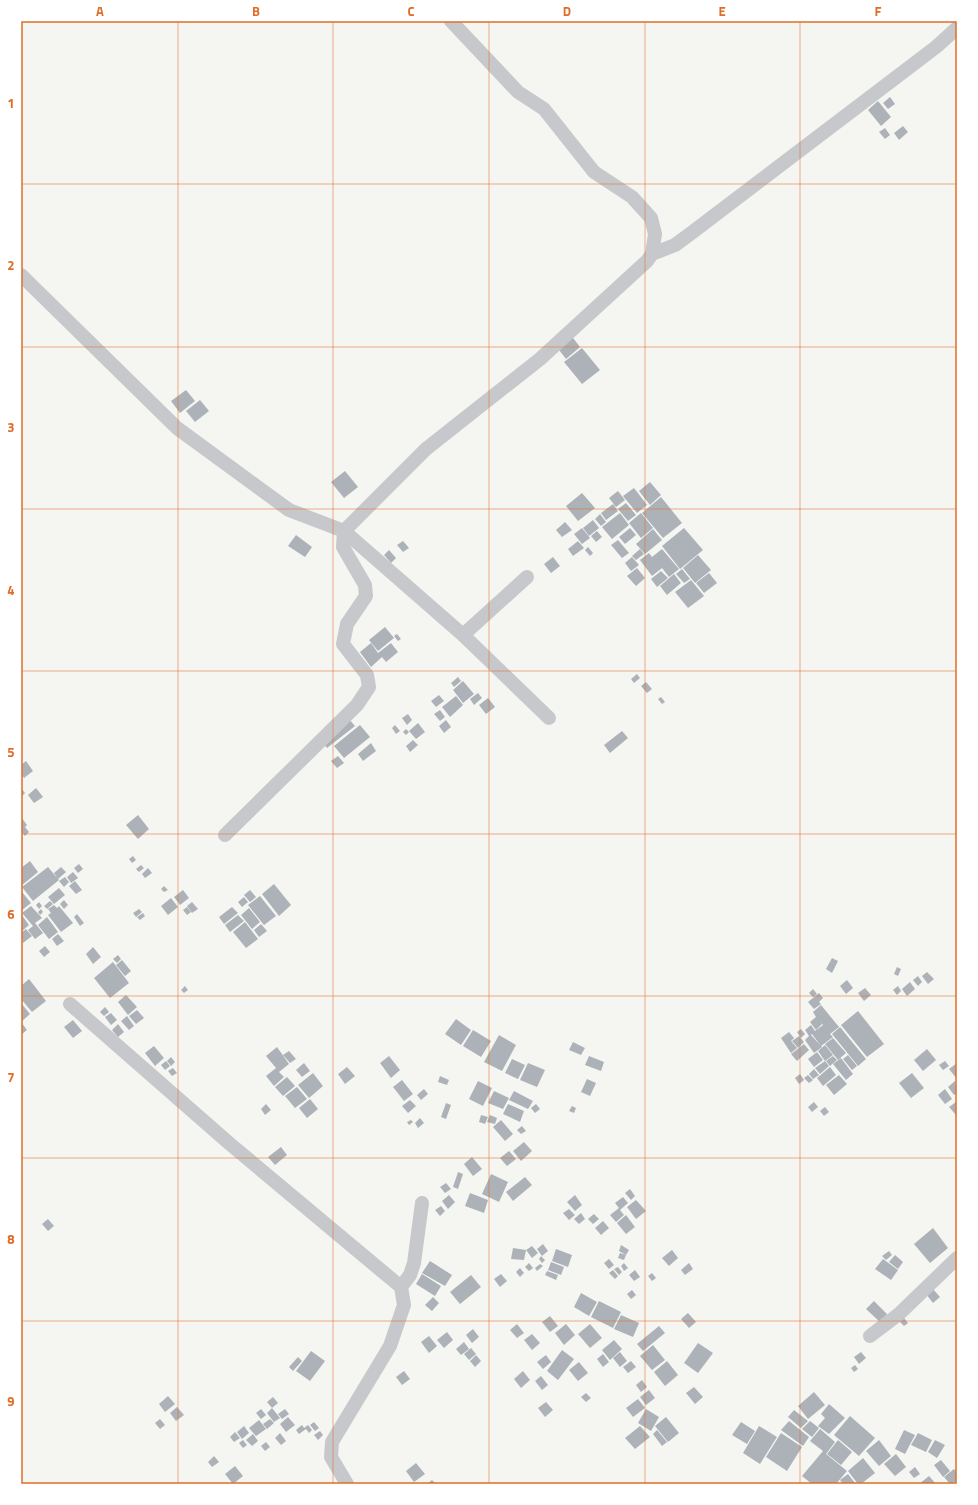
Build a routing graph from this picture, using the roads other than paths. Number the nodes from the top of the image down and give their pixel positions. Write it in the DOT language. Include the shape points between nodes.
graph roads {
  1 [pos="451,21"];
  2 [pos="957,28"];
  3 [pos="652,254"];
  4 [pos="21,275"];
  5 [pos="344,531"];
  6 [pos="527,577"];
  7 [pos="464,635"];
  8 [pos="549,718"];
  9 [pos="224,835"];
  10 [pos="70,1004"];
  11 [pos="422,1203"];
  12 [pos="957,1258"];
  13 [pos="401,1287"];
  14 [pos="870,1336"];
  15 [pos="347,1484"];
  1 -- 3 [label="street" via="518,92 544,109 594,172 632,197 651,218 655,234"];
  2 -- 3 [label="street" via="936,47 690,234 675,245"];
  3 -- 5 [label="street" via="540,359 426,449"];
  4 -- 5 [label="street" via="177,428 289,510"];
  5 -- 7 [label="street"];
  5 -- 9 [label="street" via="343,547 365,585 366,596 347,624 343,644 366,675 369,687 357,704"];
  6 -- 7 [label="street"];
  7 -- 8 [label="street"];
  10 -- 13 [label="street" via="230,1144"];
  11 -- 13 [label="street" via="414,1263"];
  12 -- 14 [label="street" via="899,1314"];
  13 -- 15 [label="street" via="404,1305 390,1346 332,1442 331,1457"];
}
